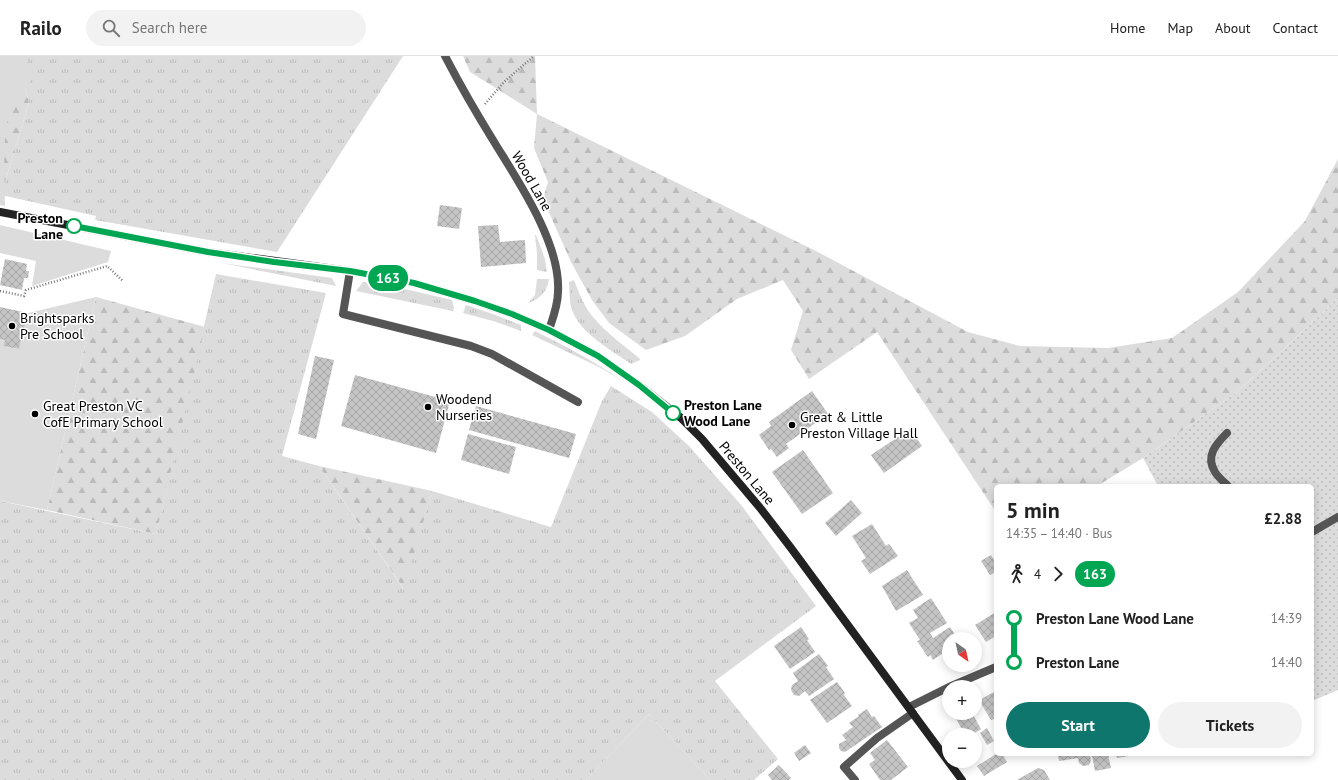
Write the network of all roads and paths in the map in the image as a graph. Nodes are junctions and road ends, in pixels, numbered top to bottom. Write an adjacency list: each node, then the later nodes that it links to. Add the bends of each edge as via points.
1 (445, 56): 3 (street, Wood Lane)
2 (534, 56): 3 (path, via 504,82)
3 (477, 114): 8 (street, Wood Lane, via 520,184 549,242 555,262 558,292)
4 (0, 212): 5 (street, Preston Lane, via 208,252)
5 (350, 271): 8 (street, Preston Lane, via 414,283 475,301); 9 (street, via 343,314 471,346 492,354)
6 (123, 281): 7 (path, via 107,266 26,290 24,296)
7 (0, 291)
8 (549, 330): 15 (street, Preston Lane, via 598,356 681,418 702,439 782,537)
9 (578, 402)
10 (1227, 433): 11 (street, via 1217,443 1211,458 1216,473)
11 (1226, 484)
12 (1338, 517): 13 (street)
13 (1314, 531)
14 (994, 668): 15 (street, via 949,687)
15 (911, 710): 16 (street, via 844,767); 17 (street, Preston Lane)
16 (855, 780)
17 (962, 780)

